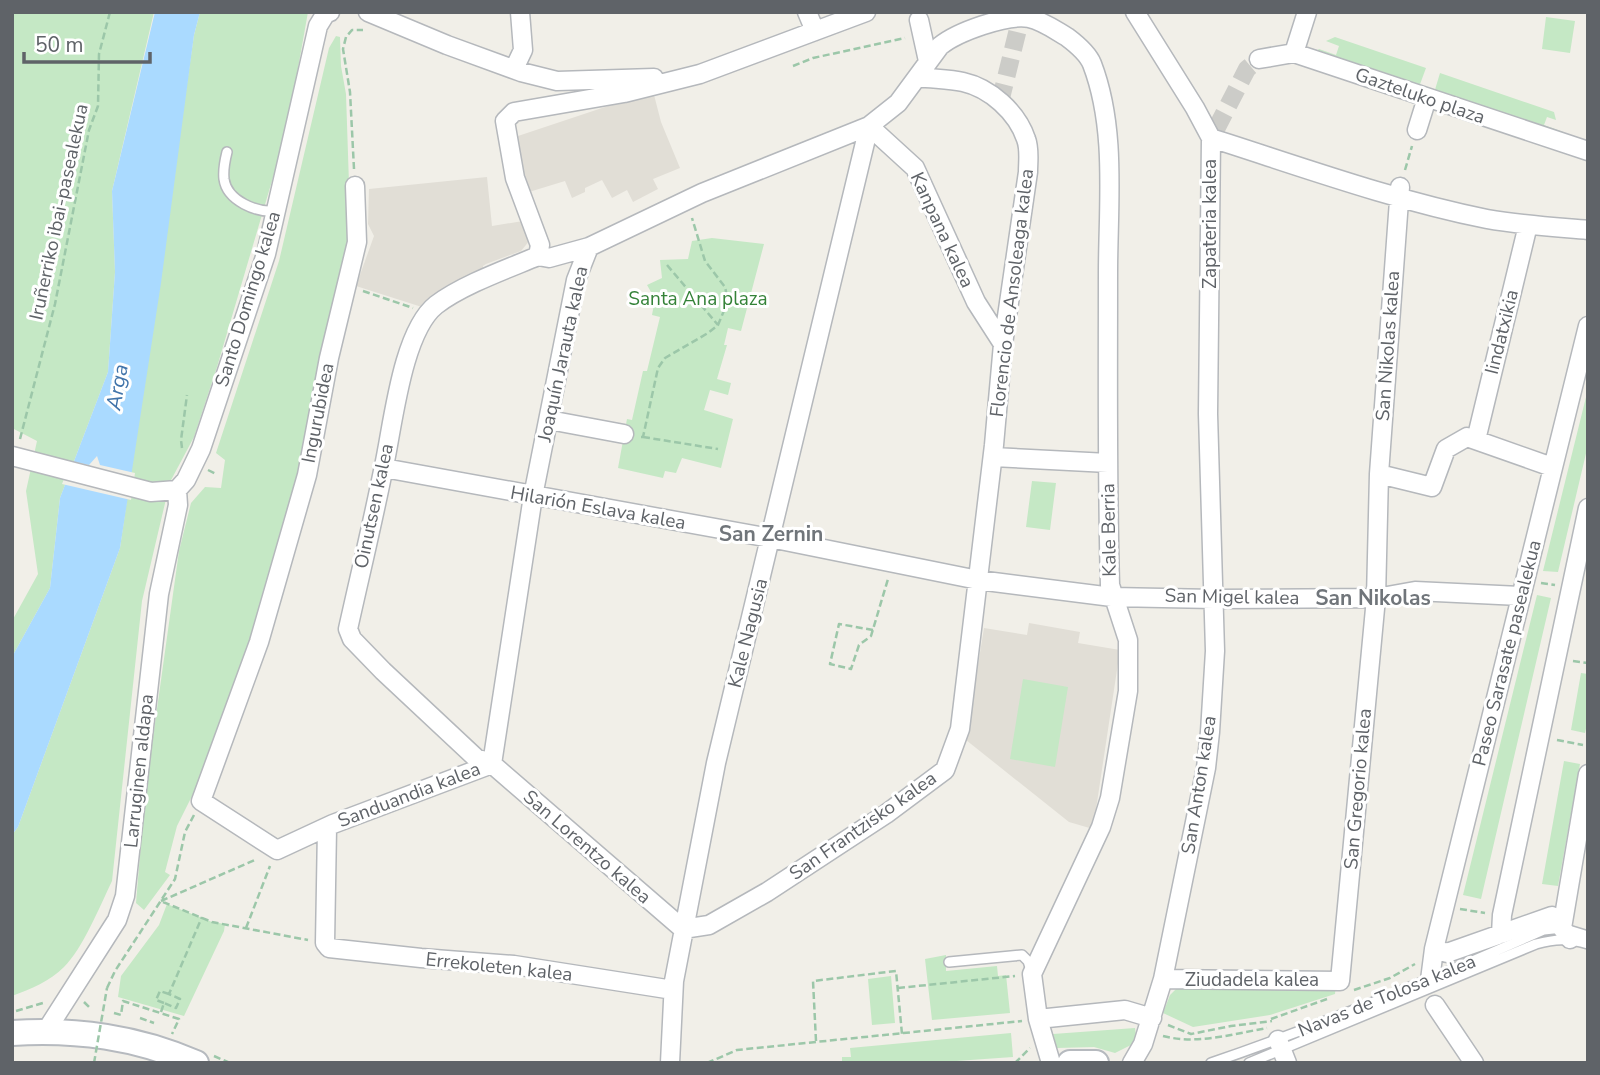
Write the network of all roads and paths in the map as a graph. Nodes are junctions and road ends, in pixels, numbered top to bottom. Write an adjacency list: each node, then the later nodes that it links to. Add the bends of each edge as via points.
1 (110, 12): 45 (path, Iruñerriko ibai-pasealekua, via 99,54 98,106)
2 (330, 12): 28 (street, Santo Domingo kalea, via 318,26)
3 (520, 12): 16 (street, via 523,50)
4 (866, 12): 11 (street)
5 (1135, 12): 22 (street, Zapateria kalea)
6 (1307, 12): 13 (street)
7 (809, 13): 11 (street)
8 (1021, 15): 17 (street, Joaquín Jarauta kalea, via 949,39); 49 (street, Kale Berria, via 1049,26 1091,60 1105,110)
9 (919, 20): 17 (street)
10 (367, 21): 16 (street); 25 (path, via 346,37 343,50)
11 (815, 31): 18 (street)
12 (899, 39): 15 (path)
13 (1294, 53): 14 (street); 19 (street, Gazteluko plaza)
14 (1259, 59)
15 (793, 66)
16 (514, 69): 18 (street, via 557,82)
17 (924, 69): 20 (street, Joaquín Jarauta kalea, via 898,103); 38 (street, Florencio de Ansoleaga kalea, via 987,92 1016,119 1026,138 1028,172)
18 (685, 77): 32 (street, via 514,113 505,121 515,178 540,245)
19 (1427, 98): 21 (street); 23 (street, Gazteluko plaza)
20 (869, 126): 27 (street, Joaquín Jarauta kalea); 38 (street, Kanpana kalea, via 915,168 976,302); 56 (street, Kale Nagusia)
21 (1417, 130): 26 (path)
22 (1213, 133): 26 (street); 48 (street, Zapateria kalea)
23 (1588, 150)
24 (227, 152): 28 (lane, via 224,181 230,192 249,207)
25 (355, 187): 34 (street, Ingurubidea, via 357,242)
26 (1400, 193): 29 (street, via 1488,219); 52 (street, San Nikolas kalea)
27 (687, 200): 31 (street, Joaquín Jarauta kalea); 36 (path, via 705,261 725,287 728,301)
28 (276, 211): 53 (street, Santo Domingo kalea, via 201,449 186,480)
29 (1528, 225): 30 (street); 43 (street, Iindatxikia)
30 (1588, 230)
31 (589, 247): 32 (street, Oinutsen kalea, via 549,258); 40 (street, Joaquín Jarauta kalea, via 576,280)
32 (538, 256): 35 (street, Oinutsen kalea, via 436,305)
33 (667, 265): 36 (path)
34 (347, 284): 35 (path); 69 (street, Ingurubidea, via 296,516 260,642)
35 (429, 314): 51 (street, Oinutsen kalea, via 415,335 401,379)
36 (718, 325): 42 (path, via 665,358 658,368)
37 (1588, 326): 50 (street, Paseo Sarasate pasealekua)
38 (1003, 344): 47 (street, Florencio de Ansoleaga kalea)
39 (187, 395): 46 (path, via 181,440)
40 (549, 420): 41 (street); 54 (street, Joaquín Jarauta kalea)
41 (624, 434): 42 (path)
42 (643, 437): 44 (path)
43 (1476, 439): 50 (street); 52 (street, via 1467,437 1446,449 1432,486)
44 (718, 449)
45 (15, 457): 53 (street)
46 (184, 457)
47 (993, 457): 49 (street); 58 (street, Florencio de Ansoleaga kalea)
48 (1209, 457): 63 (street, San Anton kalea)
49 (1108, 463): 61 (street, Kale Berria)
50 (1547, 465): 59 (street, Paseo Sarasate pasealekua)
51 (384, 468): 54 (street, Hilarión Eslava kalea); 67 (street, Oinutsen kalea, via 348,629 383,671 476,758)
52 (1379, 471): 62 (street, San Nikolas kalea)
53 (164, 492): 102 (street, Larruginen aldapa, via 178,505 159,594 125,896 117,920)
54 (533, 496): 56 (street, Hilarión Eslava kalea); 67 (street, Joaquín Jarauta kalea)
55 (1588, 508): 60 (street)
56 (771, 538): 57 (street, Hilarión Eslava kalea); 76 (street, Kale Nagusia, via 716,763)
57 (893, 563): 58 (street, Hilarión Eslava kalea); 64 (path)
58 (978, 580): 61 (street, San Migel kalea); 76 (street, San Frantzisko kalea, via 960,729 945,770 767,892 709,925)
59 (1522, 588): 60 (path); 62 (street, San Migel kalea, via 1415,591); 81 (street, Paseo Sarasate pasealekua)
60 (1571, 588): 65 (street)
61 (1112, 597): 63 (street, San Migel kalea); 84 (street, Kale Berria, via 1129,651 1128,691 1110,798 1101,827)
62 (1376, 597): 63 (street, San Migel kalea); 88 (street, San Gregorio kalea)
63 (1214, 599): 86 (street, San Anton kalea, via 1206,768)
64 (873, 630): 64 (path, via 859,645 850,669 830,664 839,624)
65 (1540, 736): 66 (path); 77 (street)
66 (1583, 745)
67 (492, 764): 70 (street, Sanduandia kalea); 76 (street, San Lorentzo kalea)
68 (1588, 774): 74 (street)
69 (201, 801): 71 (street); 72 (path, via 185,832 175,879)
70 (327, 828): 71 (street); 79 (street)
71 (276, 850): 72 (path); 75 (path)
72 (161, 901): 73 (path); 108 (path, bridge, via 107,988)
73 (202, 917): 75 (path); 91 (path)
74 (1561, 927): 77 (street, Navas de Tolosa kalea); 78 (lane); 80 (lane, Navas de Tolosa kalea); 87 (lane, Navas de Tolosa kalea, via 1544,930); 107 (lane, Navas de Tolosa kalea, via 1554,939)
75 (246, 928): 79 (path)
76 (683, 929): 90 (street, Kale Nagusia)
77 (1501, 934): 81 (street, Navas de Tolosa kalea, via 1447,953)
78 (1588, 936)
79 (326, 943): 90 (street, Errekoleten kalea, via 333,950 513,965)
80 (1588, 944)
81 (1434, 949): 87 (street, Paseo Sarasate pasealekua)
82 (949, 962): 84 (lane, via 1022,955)
83 (1418, 963): 85 (path)
84 (1032, 974): 89 (path); 100 (street)
85 (1390, 978)
86 (1163, 979): 88 (street, Ziudadela kalea); 99 (street, San Anton kalea)
87 (1430, 980): 107 (lane, Navas de Tolosa kalea)
88 (1340, 981)
89 (898, 988): 104 (path); 106 (path, via 896,971 813,981)
90 (673, 990): 110 (street, Kale Nagusia)
91 (169, 994): 93 (path, via 160,990 156,1000); 93 (path, via 180,999 176,1008)
92 (48, 999): 95 (path)
93 (164, 1003): 96 (path)
94 (1435, 1005): 118 (street)
95 (12, 1012)
96 (161, 1012): 97 (path, via 123,1001 121,1015); 105 (path, via 179,1019)
97 (114, 1013)
98 (141, 1018): 101 (path)
99 (1152, 1018): 100 (street, via 1125,1010); 107 (path, Ziudadela kalea, via 1191,1034 1271,1019); 115 (street, San Anton kalea)
100 (1031, 1020): 104 (path); 112 (street)
101 (155, 1023)
102 (46, 1031): 103 (street); 109 (street, via 110,1036)
103 (12, 1033)
104 (902, 1034): 106 (path)
105 (171, 1036)
106 (816, 1042): 111 (path, via 737,1050)
107 (1282, 1051): 116 (lane, Navas de Tolosa kalea); 117 (lane, Navas de Tolosa kalea)
108 (94, 1063)
109 (196, 1063)
110 (670, 1063)
111 (707, 1063)
112 (1051, 1063)
113 (1070, 1063): 114 (street)
114 (1096, 1063)
115 (1132, 1063)
116 (1211, 1063)
117 (1249, 1063)
118 (1474, 1063)

